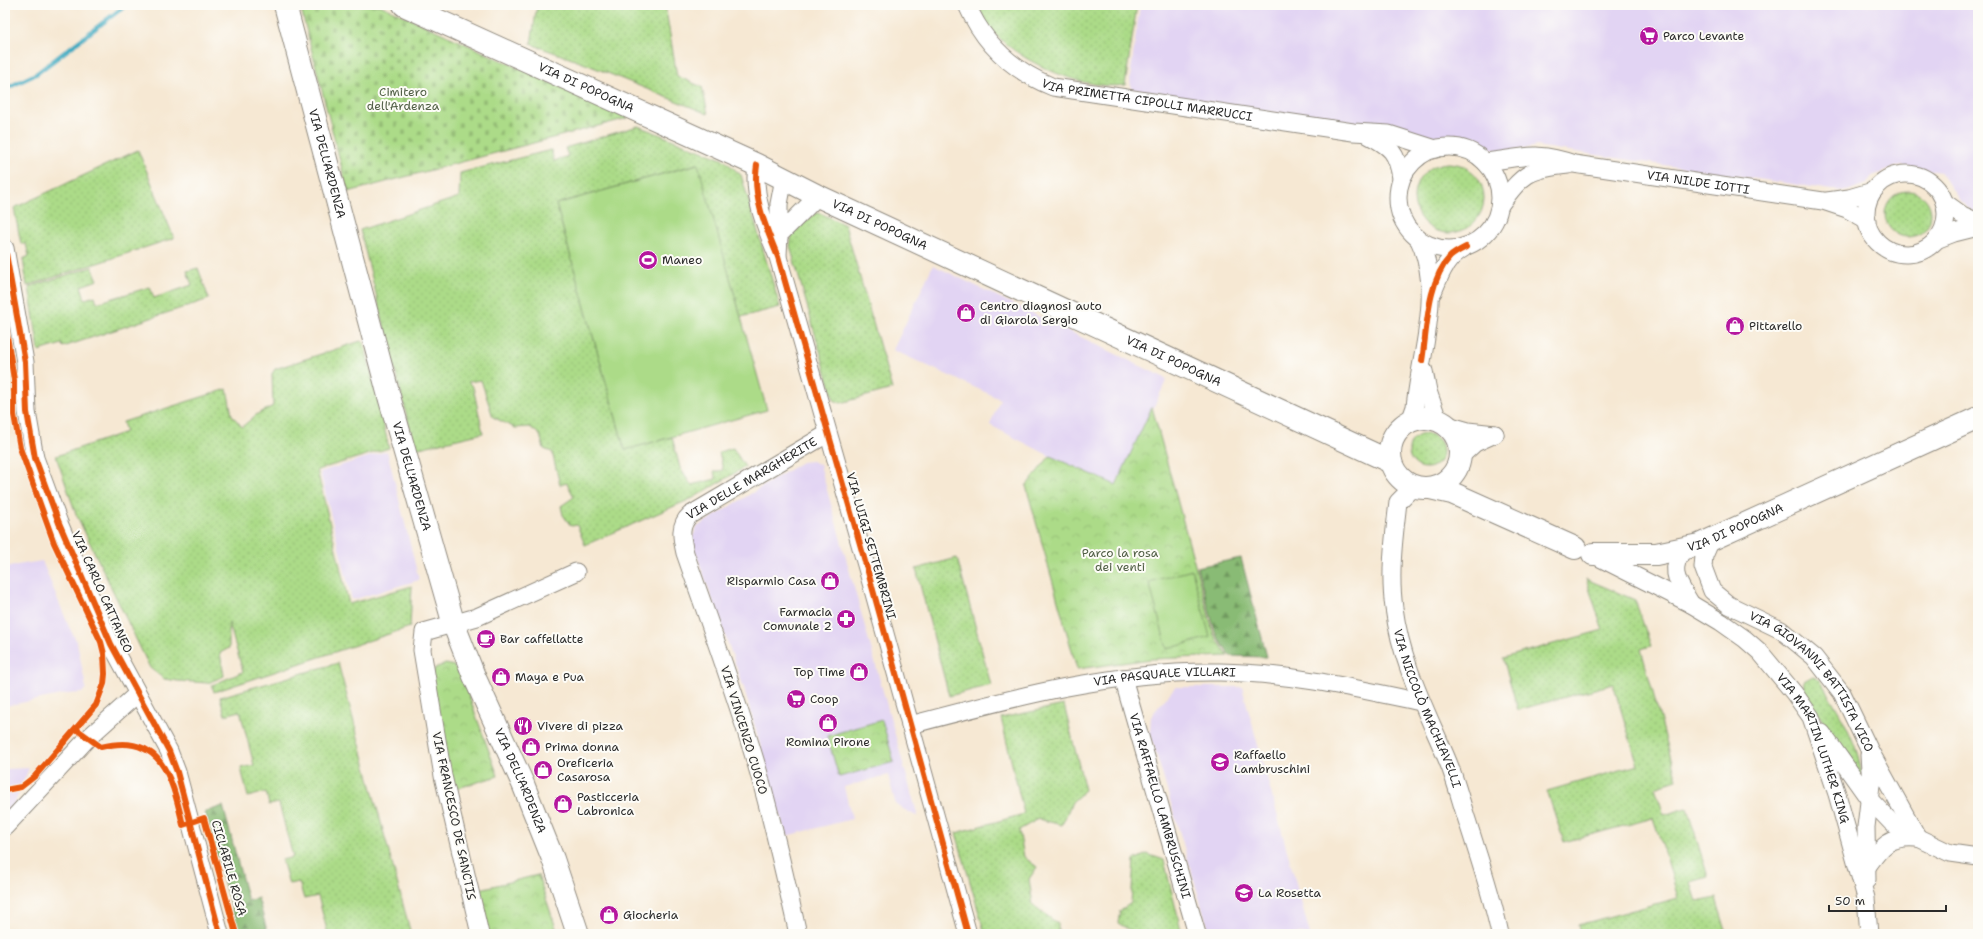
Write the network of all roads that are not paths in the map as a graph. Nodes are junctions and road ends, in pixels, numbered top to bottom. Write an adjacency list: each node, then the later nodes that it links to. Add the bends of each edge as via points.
1 (285, 5): 42 (main road, VIA DELL'ARDENZA, via 390,400)
2 (404, 5): 7 (main road, VIA DI POPOGNA)
3 (967, 5): 4 (street, VIA PRIMETTA CIPOLLI MARRUCCI, via 976,24 997,51 1016,67 1053,87)
4 (1362, 132): 5 (street, VIA PRIMETTA CIPOLLI MARRUCCI, via 1389,134); 10 (street, VIA PRIMETTA CIPOLLI MARRUCCI, via 1383,142 1394,152)
5 (1436, 149): 6 (street, via 1463,149); 10 (street, via 1412,162)
6 (1485, 162): 8 (street, VIA NILDE IOTTI, via 1538,155); 15 (street, via 1497,181)
7 (757, 164): 9 (main road, VIA DI POPOGNA); 24 (street, VIA LUIGI SETTEMBRINI, via 754,182 766,229)
8 (1574, 164): 13 (street, VIA NILDE IOTTI); 15 (street, VIA NILDE IOTTI, via 1533,171 1520,180)
9 (784, 178): 12 (main road, VIA DI POPOGNA); 19 (street, VIA LUIGI SETTEMBRINI, via 779,204)
10 (1401, 178): 20 (street, via 1397,199 1399,213 1409,231)
11 (1873, 192): 13 (street, VIA NILDE IOTTI); 14 (street, via 1889,178 1905,174 1914,175 1932,184); 16 (street, via 1867,205)
12 (818, 196): 19 (street); 31 (main road, VIA DI POPOGNA)
13 (1823, 201): 16 (street, VIA NILDE IOTTI, via 1847,209)
14 (1944, 202): 17 (street, via 1962,215); 21 (street, via 1945,222)
15 (1500, 205): 22 (street, via 1496,219 1488,231)
16 (1867, 220): 21 (street, via 1874,238 1895,252 1914,252 1926,248)
17 (1978, 222)
18 (1978, 227): 21 (street)
19 (779, 235): 24 (street, VIA LUIGI SETTEMBRINI)
20 (1419, 240): 22 (street, via 1442,250); 25 (street, via 1428,262)
21 (1936, 240)
22 (1466, 247): 25 (street, via 1455,253 1445,264)
23 (5, 248): 44 (street, VIA CARLO CATTANEO, via 25,362 27,412 35,458 111,644)
24 (778, 257): 30 (street, VIA LUIGI SETTEMBRINI)
25 (1431, 295): 26 (street)
26 (1422, 361): 28 (street, via 1428,391); 29 (street, via 1415,407)
27 (1978, 418): 37 (main road, VIA DI POPOGNA)
28 (1442, 422): 29 (main road, via 1428,418); 33 (main road, via 1458,439); 33 (street, via 1468,431 1495,434 1475,443)
29 (1405, 425): 31 (main road, via 1378,441); 32 (main road, via 1391,445)
30 (828, 434): 36 (street, VIA DELLE MARGHERITE, via 690,515); 47 (street, VIA LUIGI SETTEMBRINI)
31 (1356, 445): 32 (main road, VIA DI POPOGNA)
32 (1391, 462): 34 (main road, via 1401,478)
33 (1459, 462): 34 (main road, via 1451,477 1441,484); 35 (main road, VIA DI POPOGNA, via 1468,488)
34 (1423, 487): 35 (main road, VIA DI POPOGNA, via 1452,493); 45 (street, VIA NICCOLÒ MACHIAVELLI, via 1410,490 1398,502 1393,565 1397,623 1407,666)
35 (1484, 506): 39 (main road, VIA DI POPOGNA)
36 (682, 529): 58 (street, VIA VINCENZO CUOCO, via 685,553 755,761 776,836)
37 (1711, 540): 38 (main road, VIA DI POPOGNA); 48 (street, VIA GIOVANNI BATTISTA VICO, via 1704,556 1703,567 1712,591 1729,605 1781,630 1814,657 1842,693)
38 (1684, 549): 39 (main road, VIA DI POPOGNA, via 1656,554); 41 (street, via 1676,560 1675,572)
39 (1584, 551): 41 (street, VIA MARTIN LUTHER KING)
40 (576, 572): 42 (street, via 477,617)
41 (1691, 604): 46 (street, VIA MARTIN LUTHER KING, via 1745,638 1760,652)
42 (454, 624): 56 (street, VIA FRANCESCO DE SANCTIS, via 424,632 422,650 443,776); 57 (main road, VIA DELL'ARDENZA, via 474,676 523,784 553,859)
43 (1123, 678): 45 (street, VIA PASQUALE VILLARI, via 1170,673 1252,674 1310,680); 47 (street, VIA PASQUALE VILLARI, via 1042,692); 60 (street, VIA RAFFAELLO LAMBRUSCHINI)
44 (137, 694): 50 (street, via 88,738); 55 (street, VIA CARLO CATTANEO, via 178,772)
45 (1421, 702): 61 (street, VIA NICCOLÒ MACHIAVELLI, via 1446,758 1461,801 1493,900)
46 (1811, 717): 49 (street, VIA GIOVANNI BATTISTA VICO); 54 (street, VIA MARTIN LUTHER KING, via 1837,794)
47 (910, 725): 59 (street, VIA LUIGI SETTEMBRINI)
48 (1869, 749): 49 (street); 51 (street, VIA GIOVANNI BATTISTA VICO)
49 (1869, 799): 51 (street, VIA GIOVANNI BATTISTA VICO, via 1892,823); 53 (street, via 1866,828)
50 (7, 822)
51 (1918, 838): 52 (street, VIA GIOVANNI BATTISTA VICO, via 1950,853); 53 (street, VIA GIOVANNI BATTISTA VICO, via 1900,837 1890,841 1880,849)
52 (1978, 857)
53 (1867, 867): 54 (street)
54 (1866, 898): 62 (street, VIA MARTIN LUTHER KING)
55 (220, 934)
56 (480, 934)
57 (578, 934)
58 (798, 934)
59 (968, 934)
60 (1197, 934)
61 (1500, 934)
62 (1869, 934)

